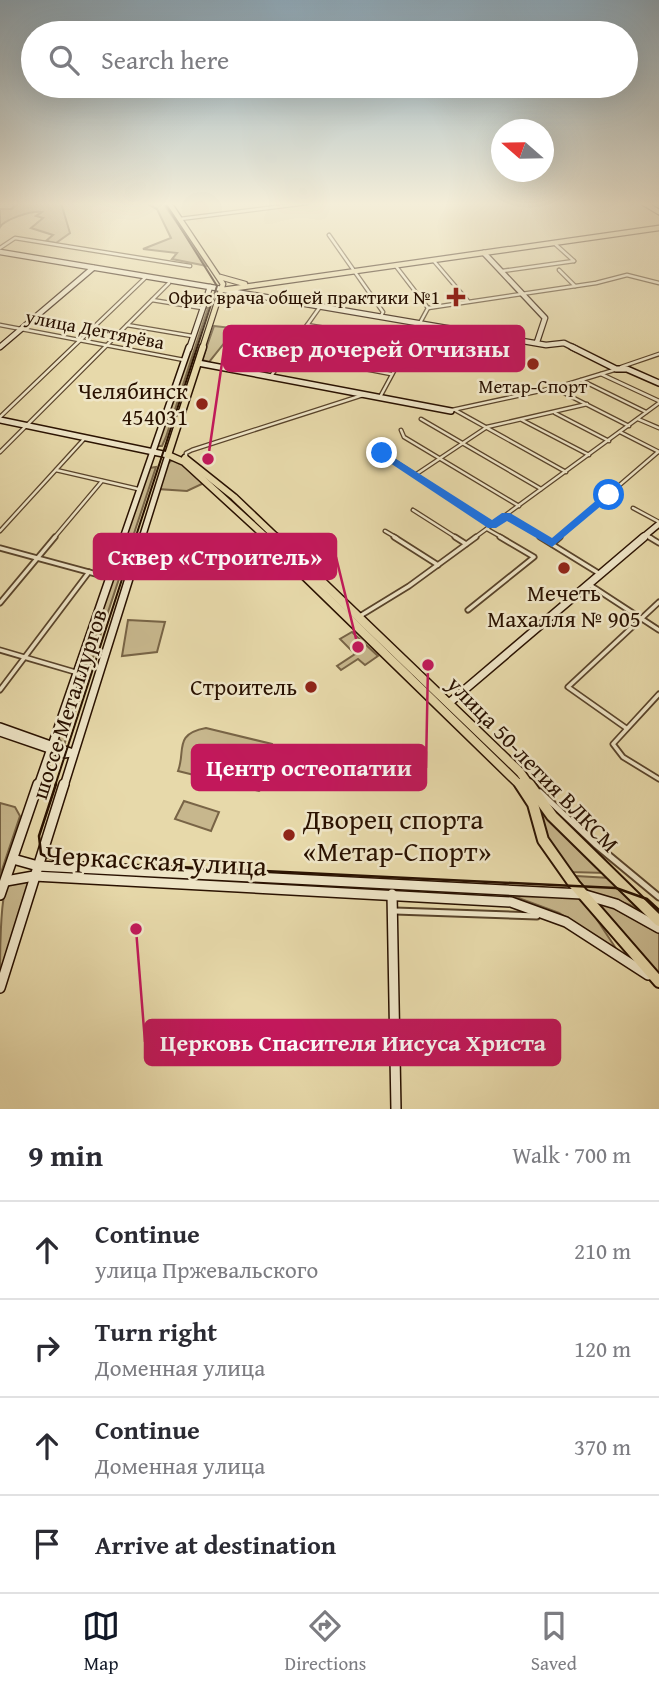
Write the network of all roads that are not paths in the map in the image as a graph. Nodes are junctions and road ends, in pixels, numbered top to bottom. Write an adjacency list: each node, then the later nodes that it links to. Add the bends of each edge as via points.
1 (16, 255): 11 (main road)
2 (120, 255): 10 (street)
3 (205, 255): 15 (main road, шоссе Металлургов)
4 (342, 255): 12 (street)
5 (471, 255): 8 (main road)
6 (486, 255): 14 (main road)
7 (566, 255): 14 (street, via 573,261)
8 (433, 260): 9 (main road); 26 (street)
9 (395, 265): 12 (main road); 29 (street)
10 (190, 266)
11 (92, 268): 16 (main road); 17 (main road); 35 (main road)
12 (353, 270): 18 (main road); 30 (street)
13 (559, 270): 20 (street)
14 (502, 271): 23 (main road)
15 (220, 277): 18 (main road); 22 (main road, шоссе Металлургов)
16 (145, 278): 17 (main road); 37 (street)
17 (170, 282): 21 (main road); 25 (street)
18 (261, 283): 22 (main road); 24 (main road)
19 (659, 283): 20 (street, via 629,274)
20 (575, 286): 23 (street)
21 (209, 288): 22 (main road); 28 (main road, шоссе Металлургов)
22 (223, 290): 24 (main road); 45 (main road, шоссе Металлургов)
23 (524, 293): 26 (street); 38 (main road, via 545,318)
24 (263, 296): 27 (main road)
25 (152, 300): 28 (street); 33 (street)
26 (469, 302): 29 (street)
27 (321, 305): 30 (main road); 34 (street)
28 (202, 308): 36 (main road, шоссе Металлургов)
29 (428, 308): 31 (street)
30 (382, 315): 31 (main road)
31 (421, 322): 38 (main road); 39 (street)
32 (0, 324): 35 (street, улица Дегтярёва)
33 (127, 325): 36 (street); 40 (street)
34 (307, 325): 39 (street); 42 (street)
35 (22, 329): 37 (street, улица Дегтярёва); 41 (main road)
36 (192, 336): 44 (main road, шоссе Металлургов)
37 (80, 340): 40 (street, улица Дегтярёва); 62 (street)
38 (538, 341): 46 (main road, via 564,343)
39 (410, 342): 47 (street)
40 (107, 345): 44 (street, улица Дегтярёва); 66 (street)
41 (0, 347)
42 (287, 354): 47 (street); 49 (street)
43 (659, 354): 46 (street)
44 (184, 360): 77 (main road, шоссе Металлургов)
45 (198, 363): 49 (main road); 79 (main road, шоссе Металлургов)
46 (618, 368): 48 (street); 51 (main road)
47 (392, 374): 56 (street)
48 (601, 374): 50 (street); 57 (street)
49 (271, 376): 55 (main road)
50 (581, 380): 52 (street); 61 (street)
51 (659, 383)
52 (558, 387): 53 (street); 54 (street)
53 (550, 389): 54 (street); 59 (street)
54 (564, 393): 58 (street)
55 (365, 394): 56 (main road); 82 (street, via 188,451)
56 (380, 397): 59 (main road)
57 (659, 403): 61 (street)
58 (586, 404): 60 (street); 67 (street)
59 (452, 410): 68 (street)
60 (554, 412): 64 (street); 73 (street)
61 (646, 412): 65 (street)
62 (0, 418): 66 (main road)
63 (421, 419): 74 (street)
64 (520, 419): 68 (street); 80 (street)
65 (638, 419): 67 (street); 69 (street)
66 (26, 425): 72 (main road); 75 (street)
67 (629, 426): 71 (street)
68 (487, 427): 74 (street); 84 (street)
69 (659, 428)
70 (401, 430): 81 (street, via 404,437)
71 (620, 432): 73 (street); 76 (street)
72 (85, 438): 77 (main road); 83 (street)
73 (609, 441): 80 (street)
74 (462, 442): 81 (street); 88 (street)
75 (0, 452)
76 (658, 452): 101 (street)
77 (152, 453): 79 (main road); 87 (main road, шоссе Металлургов)
78 (382, 453): 85 (street)
79 (168, 455): 82 (main road, улица 50-летия ВЛКСМ); 112 (main road, улица 50-летия ВЛКСМ, via 208,482); 125 (main road, шоссе Металлургов)
80 (589, 455): 84 (street)
81 (440, 458): 85 (street); 89 (street)
82 (188, 459): 112 (main road, улица 50-летия ВЛКСМ, via 234,497)
83 (55, 470): 86 (street); 96 (street)
84 (566, 472): 88 (street)
85 (415, 475): 94 (street)
86 (102, 481): 87 (street); 103 (street)
87 (138, 489): 107 (main road, шоссе Металлургов)
88 (541, 489): 89 (street)
89 (519, 506): 92 (street)
90 (633, 508): 93 (street)
91 (413, 510): 100 (street)
92 (506, 516): 94 (street); 101 (street)
93 (659, 523): 98 (main road)
94 (492, 525): 95 (street)
95 (487, 529): 100 (street); 111 (street, via 534,557)
96 (0, 531)
97 (385, 531): 104 (street)
98 (646, 536): 99 (street); 106 (main road)
99 (659, 543)
100 (466, 544): 104 (street)
101 (552, 544): 106 (street)
102 (0, 548): 103 (street)
103 (38, 558): 105 (street); 110 (street)
104 (438, 565): 112 (street)
105 (89, 572): 107 (street); 116 (street)
106 (600, 574): 108 (main road)
107 (107, 577): 117 (main road, шоссе Металлургов)
108 (589, 583): 113 (street); 120 (main road)
109 (659, 602): 113 (street)
110 (0, 603)
111 (468, 610)
112 (355, 618): 120 (main road, улица 50-летия ВЛКСМ)
113 (641, 618): 114 (street); 122 (street, via 568,687)
114 (659, 629)
115 (0, 650): 116 (street)
116 (25, 657): 117 (street); 118 (street)
117 (75, 672): 124 (main road, шоссе Металлургов)
118 (0, 690)
119 (658, 697): 122 (street)
120 (445, 706): 127 (main road, улица 50-летия ВЛКСМ); 133 (main road, улица 50-летия ВЛКСМ, via 528,796 543,840)
121 (0, 727): 124 (main road)
122 (626, 728): 126 (street, via 615,739 614,748)
123 (0, 732): 124 (main road)
124 (51, 747): 125 (main road); 128 (main road, шоссе Металлургов)
125 (74, 753): 129 (main road, шоссе Металлургов)
126 (659, 779)
127 (527, 780): 135 (street); 138 (main road, улица 50-летия ВЛКСМ, via 552,816)
128 (13, 859): 129 (main road, Черкасская улица); 131 (main road, шоссе Металлургов)
129 (38, 866): 130 (main road, шоссе Металлургов); 132 (main road, Черкасская улица)
130 (34, 876): 131 (main road, Черкасская улица); 132 (main road, Черкасская улица); 141 (main road, шоссе Металлургов)
131 (6, 881): 134 (main road, шоссе Металлургов)
132 (392, 890): 133 (main road, Черкасская улица); 136 (main road); 137 (main road, Черкасская улица, via 511,902)
133 (582, 894): 139 (main road, Черкасская улица, via 617,904); 140 (main road, улица 50-летия ВЛКСМ)
134 (0, 895)
135 (659, 897)
136 (393, 911): 137 (street); 142 (main road)
137 (557, 916): 140 (main road, Черкасская улица)
138 (659, 921)
139 (659, 928)
140 (659, 982)
141 (0, 988)
142 (396, 1109)

